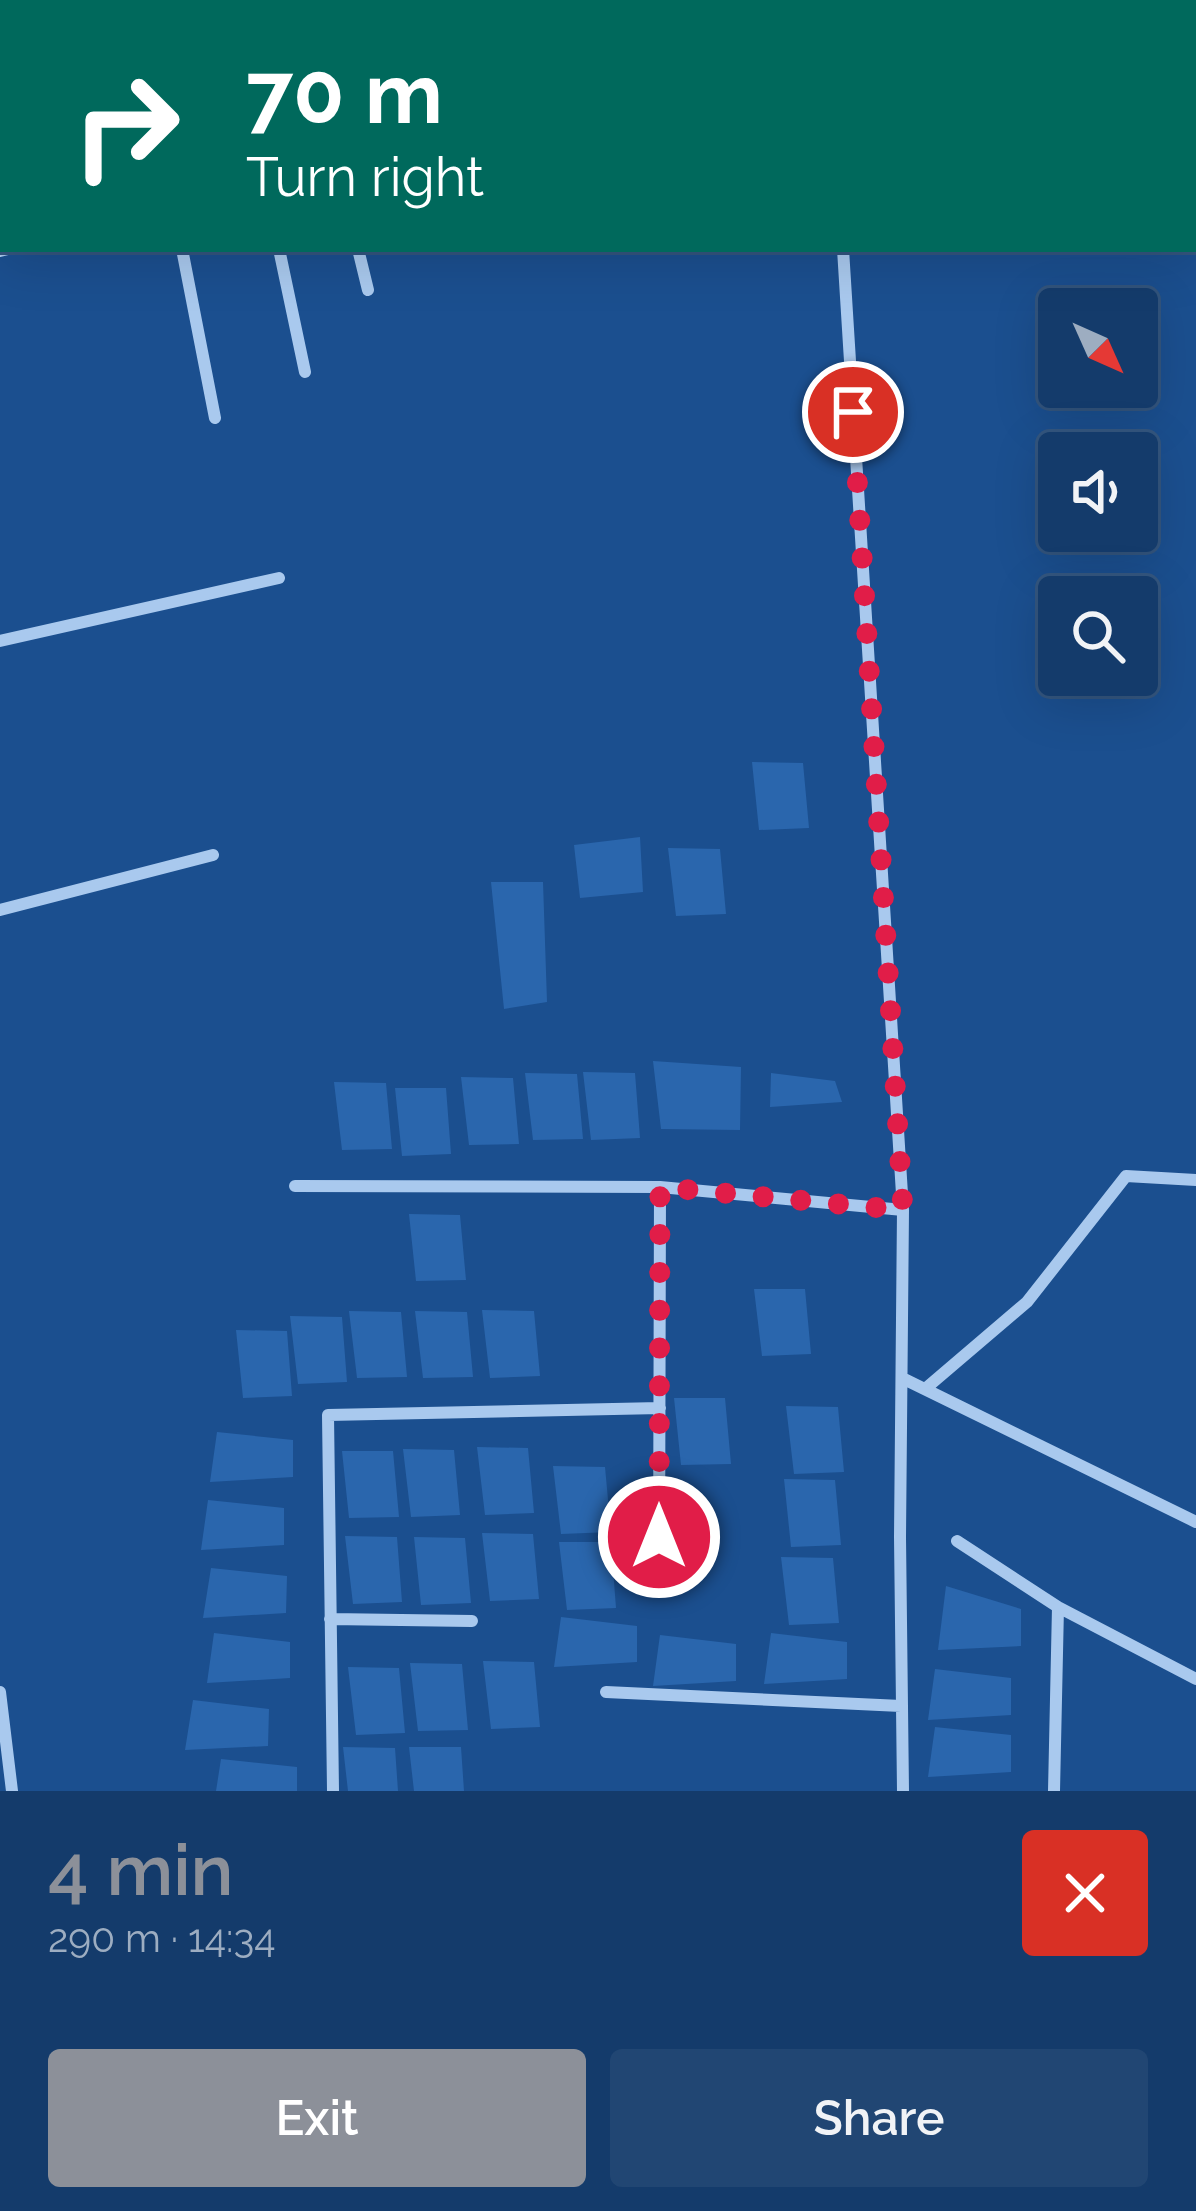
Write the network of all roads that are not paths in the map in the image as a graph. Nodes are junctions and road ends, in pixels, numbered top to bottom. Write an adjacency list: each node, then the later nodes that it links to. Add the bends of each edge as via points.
1 (183, 252): 7 (street)
2 (280, 252): 6 (street)
3 (359, 252): 5 (street)
4 (843, 252): 15 (street)
5 (368, 290)
6 (305, 372)
7 (214, 418)
8 (280, 578): 9 (street)
9 (0, 640)
10 (213, 855): 11 (street)
11 (0, 910)
12 (1196, 1180): 17 (street, via 1126,1176 1027,1302)
13 (295, 1186): 14 (street)
14 (660, 1187): 15 (street); 18 (street)
15 (903, 1210): 16 (street)
16 (902, 1378): 17 (street); 28 (street)
17 (925, 1389): 19 (street)
18 (660, 1408): 21 (street); 23 (street, via 328,1414)
19 (1196, 1522)
20 (956, 1541): 22 (street)
21 (659, 1580)
22 (1058, 1607): 25 (street); 32 (street)
23 (330, 1618): 24 (street); 30 (street)
24 (472, 1621)
25 (1196, 1679)
26 (0, 1692): 29 (street)
27 (606, 1692): 28 (street)
28 (901, 1706): 31 (street)
29 (12, 1791)
30 (333, 1791)
31 (903, 1791)
32 (1054, 1791)

